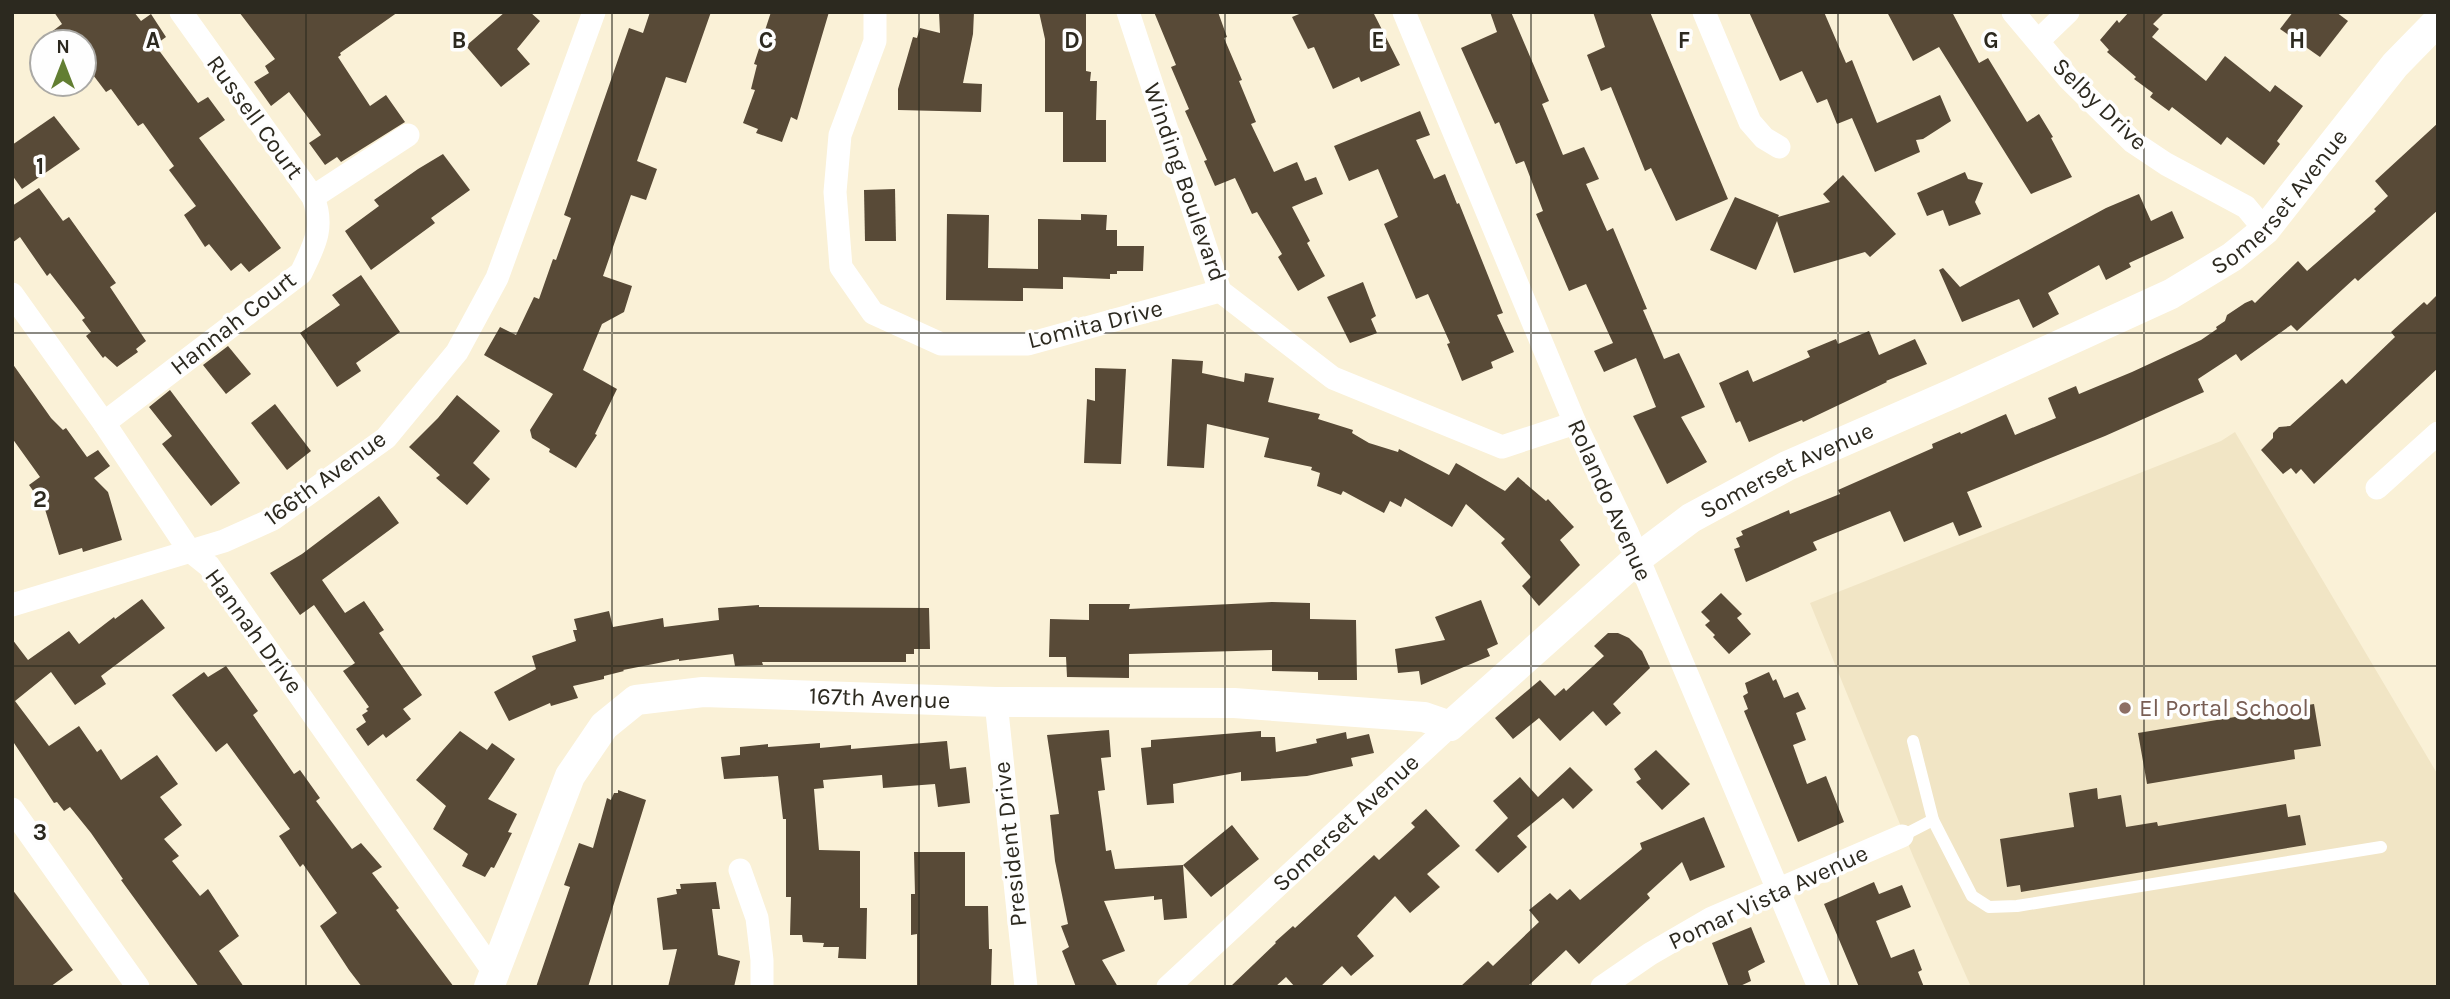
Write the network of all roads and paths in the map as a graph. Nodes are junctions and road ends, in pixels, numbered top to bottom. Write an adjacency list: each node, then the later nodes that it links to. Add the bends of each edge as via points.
1 (594, 12): 21 (street, 166th Avenue, via 497,278 457,352 386,438 273,519 224,541)
2 (875, 12): 15 (street, Lomita Drive, via 875,41 840,135 835,192 841,267 873,313 941,344 1028,344)
3 (1128, 12): 15 (street, Winding Boulevard)
4 (1404, 12): 17 (street, Rolando Avenue)
5 (1704, 12): 12 (street, via 1750,122)
6 (2013, 12): 10 (street, Selby Drive)
7 (2068, 12): 10 (street)
8 (192, 16): 13 (street, Russell Court)
9 (2438, 21): 14 (street, Somerset Avenue, via 2395,65)
10 (2038, 41): 14 (street, Selby Drive, via 2133,142 2246,207)
11 (408, 135): 13 (street, Russell Court)
12 (1779, 147)
13 (313, 197): 18 (street, Hannah Court, via 319,213 316,241 301,273)
14 (2265, 230): 22 (street, Somerset Avenue, via 2232,257 2171,293 1787,466 1692,518)
15 (1220, 291): 17 (street, Winding Boulevard, via 1333,378 1502,447)
16 (12, 294): 18 (street, Hannah Drive)
17 (1575, 423): 22 (street, Rolando Avenue)
18 (104, 424): 21 (street, Hannah Drive)
19 (2438, 433): 20 (street)
20 (2377, 488)
21 (189, 550): 23 (street, 166th Avenue); 33 (street, Hannah Drive, via 209,566)
22 (1637, 558): 25 (street, Somerset Avenue); 32 (street, Rolando Avenue)
23 (12, 606)
24 (996, 702): 25 (street, 167th Avenue, via 1234,703 1424,717); 33 (street, 167th Avenue, via 703,692 636,700 604,726 570,776); 36 (street, President Drive)
25 (1450, 726): 37 (street, Somerset Avenue)
26 (1913, 741): 28 (lane)
27 (12, 810): 34 (street)
28 (1933, 820): 29 (lane); 30 (lane, via 1972,897 1989,907)
29 (1902, 836): 32 (street, Pomar Vista Avenue)
30 (2381, 847)
31 (740, 870): 35 (street, via 757,918)
32 (1778, 890): 38 (street, Pomar Vista Avenue, via 1688,931); 39 (street, Rolando Avenue)
33 (491, 979)
34 (138, 987)
35 (762, 987)
36 (1026, 987)
37 (1168, 987)
38 (1602, 987)
39 (1819, 987)

